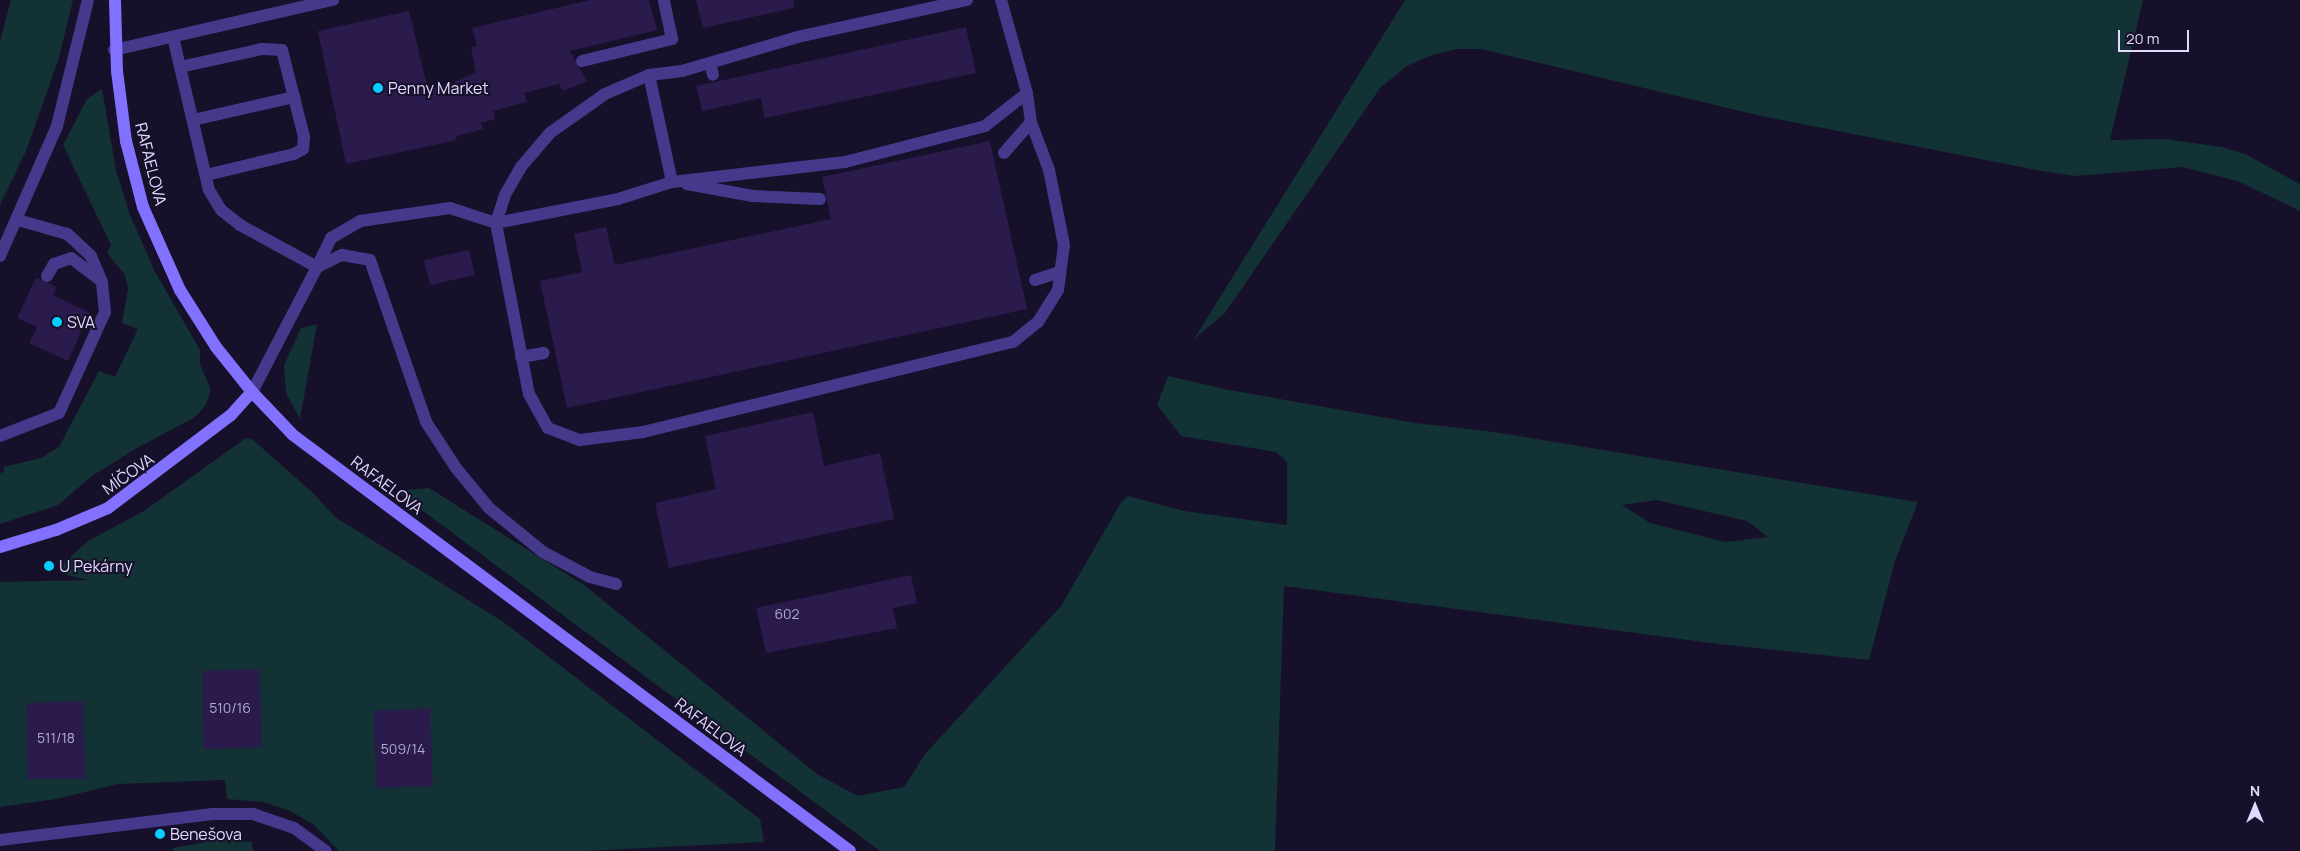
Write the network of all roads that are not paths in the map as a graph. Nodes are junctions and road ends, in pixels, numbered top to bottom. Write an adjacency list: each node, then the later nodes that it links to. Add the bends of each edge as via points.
1 (88, 0): 22 (street, via 57,126)
2 (115, 0): 8 (main road, RAFAELOVA)
3 (332, 0): 7 (street)
4 (664, 0): 9 (street, via 672,40)
5 (967, 0): 10 (street, via 816,32)
6 (1001, 0): 14 (street)
7 (173, 37): 8 (street); 11 (street)
8 (114, 50): 32 (main road, RAFAELOVA, via 126,141 143,207 180,290 216,346)
9 (582, 62)
10 (710, 63): 12 (street); 13 (street)
11 (180, 67): 15 (street, via 275,47 282,50); 16 (street)
12 (648, 75): 20 (street); 23 (street, via 606,94 550,133 521,167 505,195)
13 (713, 75)
14 (1027, 93): 17 (street); 20 (street, via 985,126 845,162)
15 (294, 96): 16 (street); 19 (street, via 304,138 303,148 294,154)
16 (193, 120): 19 (street)
17 (1032, 122): 18 (street); 26 (street, via 1049,170 1064,245)
18 (1004, 153)
19 (206, 175): 25 (street, via 209,190 221,210 240,225)
20 (672, 182): 21 (street, via 753,196); 23 (street, via 618,199)
21 (820, 199)
22 (18, 220): 24 (street); 29 (street, via 67,234 91,256)
23 (496, 223): 25 (street, via 450,208 360,220 331,238); 31 (street)
24 (0, 256)
25 (317, 267): 32 (street); 35 (street, via 342,255 370,260 426,422 456,468 489,508 543,552 590,577)
26 (1059, 272): 28 (street); 31 (street, via 1058,290 1038,322 1013,342 643,432 580,440 548,428 529,394)
27 (47, 276): 29 (street, via 54,264 71,258)
28 (1035, 280)
29 (102, 282): 33 (street, via 105,312 59,413)
30 (544, 353): 31 (street)
31 (521, 357)
32 (252, 392): 34 (main road, MÍČOVA, via 231,416 108,508 56,530); 38 (main road, RAFAELOVA, via 293,435)
33 (0, 436)
34 (0, 547)
35 (616, 584)
36 (0, 840): 37 (street, via 212,814 253,814 294,828)
37 (326, 851)
38 (850, 851)

